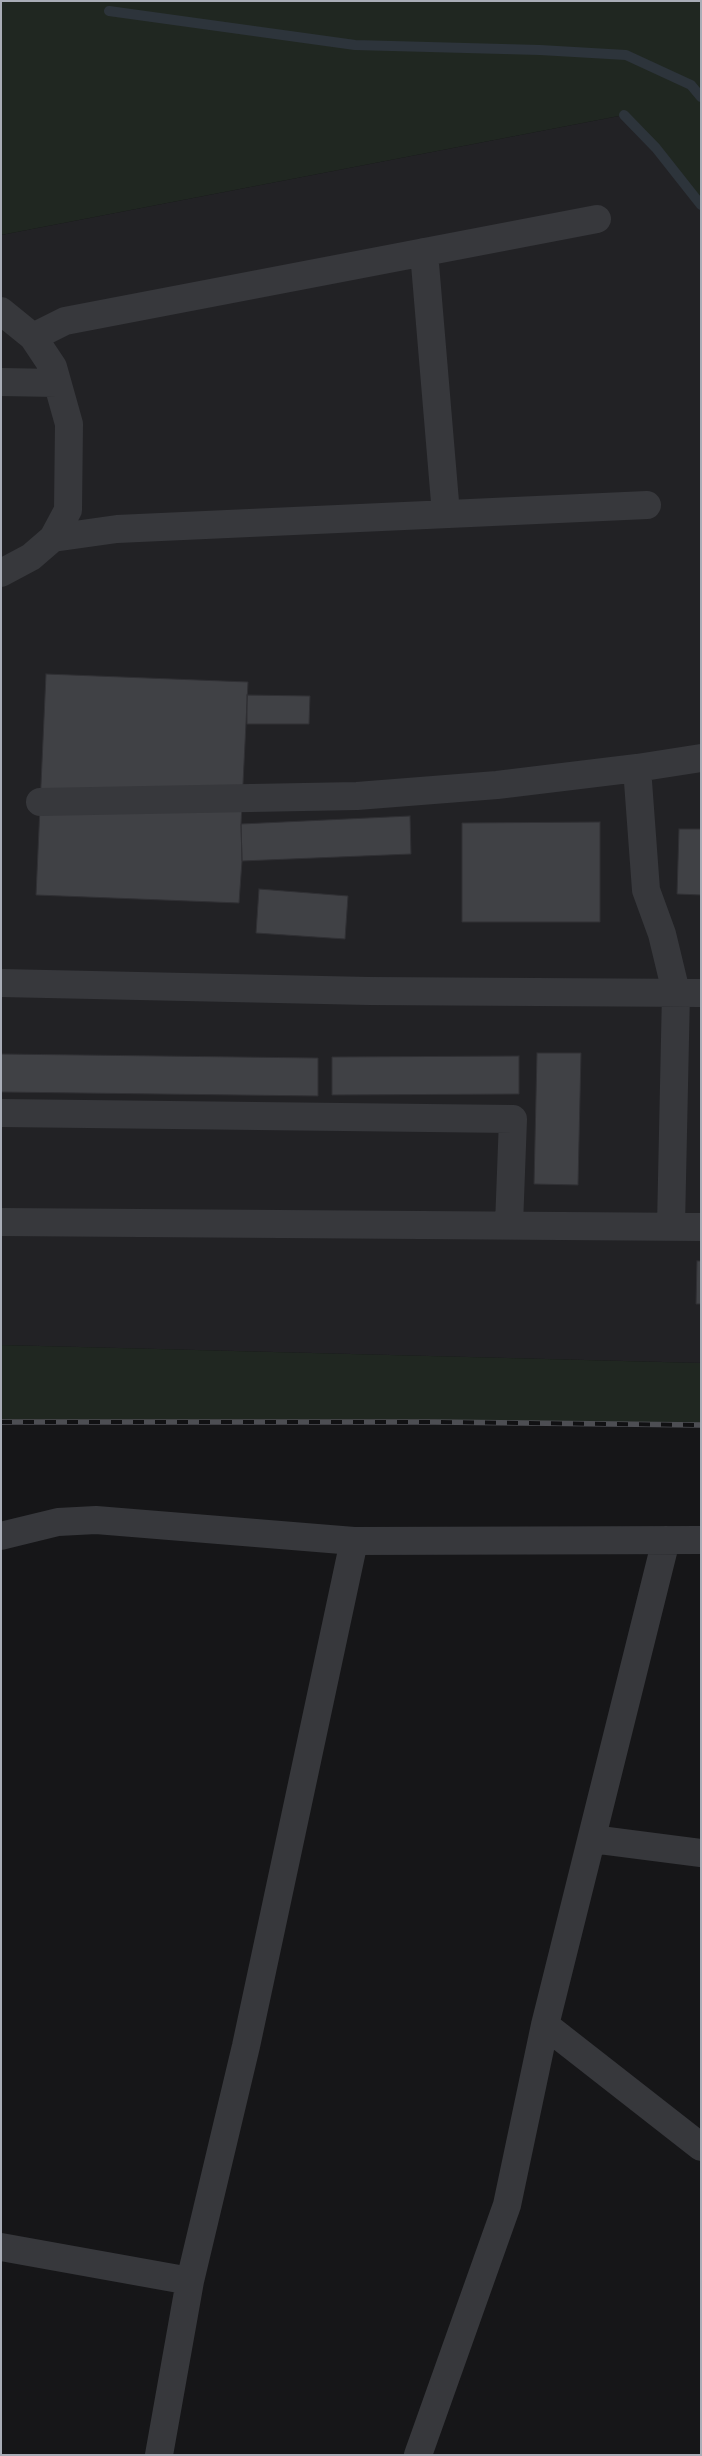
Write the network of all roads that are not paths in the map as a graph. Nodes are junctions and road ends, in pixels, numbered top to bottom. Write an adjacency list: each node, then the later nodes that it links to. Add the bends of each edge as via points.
1 (597, 219): 2 (street)
2 (424, 252): 4 (street, via 65,321); 8 (street)
3 (1, 310): 4 (street)
4 (33, 336): 6 (street, via 53,367)
5 (1, 382): 6 (street)
6 (57, 383): 9 (street, via 69,424 68,510)
7 (647, 505): 8 (street)
8 (446, 514): 9 (street, via 117,529)
9 (53, 538): 10 (street, via 31,557)
10 (1, 573)
11 (701, 758): 12 (street)
12 (637, 768): 13 (street, via 497,785 358,796); 15 (street, via 646,890)
13 (40, 802)
14 (1, 982): 15 (street, via 369,991)
15 (689, 992): 19 (street)
16 (1, 1113): 18 (street, via 513,1119)
17 (1, 1222): 18 (street)
18 (509, 1225): 19 (street)
19 (671, 1226): 20 (street)
20 (701, 1226)
21 (1, 1536): 24 (street, via 58,1522 96,1520)
22 (666, 1540): 23 (street); 24 (street); 25 (street)
23 (701, 1540)
24 (354, 1541): 30 (street, via 246,2046)
25 (592, 1839): 26 (street); 27 (street)
26 (701, 1854)
27 (546, 2025): 28 (street); 32 (street, via 507,2205)
28 (701, 2148)
29 (1, 2247): 30 (street)
30 (190, 2281): 31 (street)
31 (159, 2455)
32 (418, 2455)

